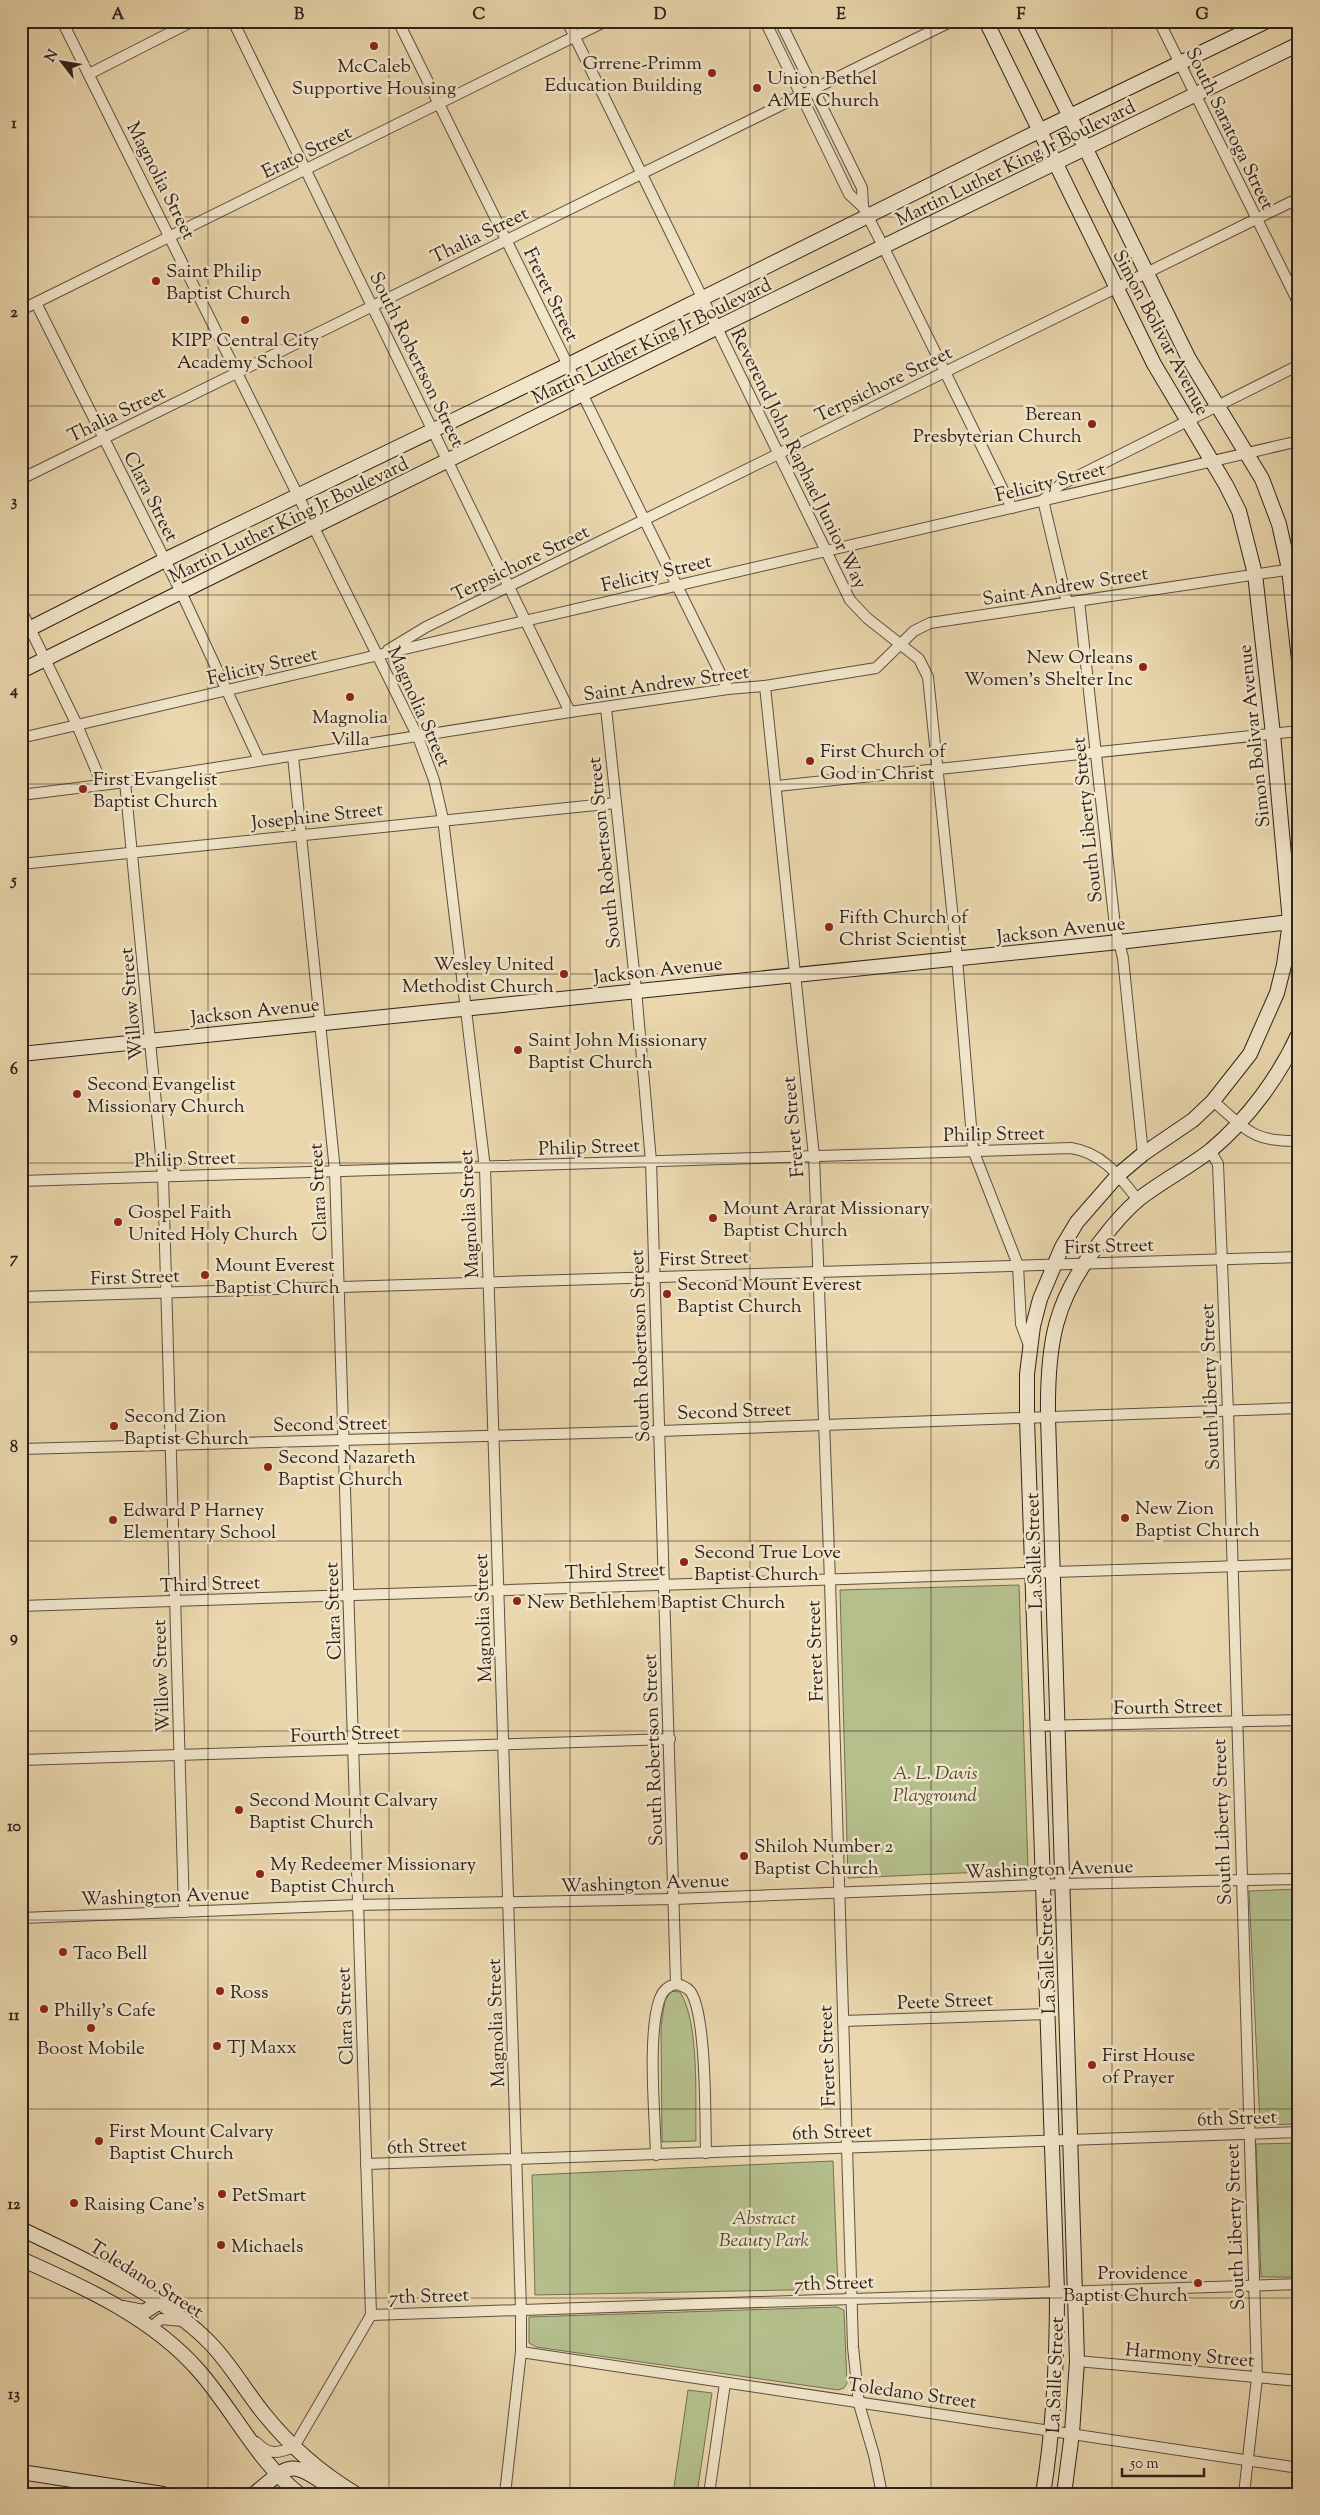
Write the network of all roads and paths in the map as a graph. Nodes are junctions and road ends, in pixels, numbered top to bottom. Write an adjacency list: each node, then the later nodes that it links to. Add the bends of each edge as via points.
1 (62, 21): 19 (street, Magnolia Street)
2 (193, 21): 19 (street)
3 (233, 21): 28 (street, South Robertson Street)
4 (398, 21): 23 (street, Freret Street)
5 (567, 21): 16 (street, Reverend John Raphael Junior Way)
6 (606, 21): 16 (street, Erato Street)
7 (766, 21): 21 (street)
8 (780, 21): 20 (street)
9 (952, 21): 20 (street, Thalia Street)
10 (986, 21): 25 (street, Simon Bolivar Avenue)
11 (1023, 21): 24 (street, Simon Bolivar Avenue)
12 (1159, 21): 18 (street, South Saratoga Street)
13 (1266, 21): 18 (street, Martin Luther King Jr Boulevard)
14 (1296, 21): 15 (street)
15 (1299, 26)
16 (574, 36): 23 (street, Erato Street); 29 (street, Reverend John Raphael Junior Way)
17 (1299, 44): 22 (street, Martin Luther King Jr Boulevard)
18 (1180, 63): 22 (street, South Saratoga Street); 24 (street, Martin Luther King Jr Boulevard)
19 (89, 74): 33 (street, Magnolia Street)
20 (813, 90): 21 (street, Thalia Street); 31 (street, via 862,188)
21 (802, 95): 29 (street, Thalia Street); 31 (street, via 849,194)
22 (1195, 95): 26 (street, Martin Luther King Jr Boulevard); 32 (street, South Saratoga Street)
23 (439, 105): 28 (street, Erato Street); 34 (street, Freret Street)
24 (1070, 116): 25 (street, Martin Luther King Jr Boulevard); 26 (street, Simon Bolivar Avenue)
25 (1039, 130): 27 (street, Simon Bolivar Avenue); 31 (street, Martin Luther King Jr Boulevard)
26 (1086, 149): 27 (street, Martin Luther King Jr Boulevard); 36 (street, Simon Bolivar Avenue)
27 (1055, 164): 35 (street, Martin Luther King Jr Boulevard); 37 (street, Simon Bolivar Avenue)
28 (307, 171): 33 (street, Erato Street); 41 (street, South Robertson Street)
29 (641, 174): 34 (street, Thalia Street); 38 (street, Reverend John Raphael Junior Way)
30 (1299, 198): 32 (street, Terpsichore Street)
31 (865, 212): 35 (street); 38 (street, Martin Luther King Jr Boulevard)
32 (1256, 219): 36 (street, Terpsichore Street); 40 (street, South Saratoga Street)
33 (171, 237): 39 (street, Erato Street); 46 (street, Magnolia Street)
34 (507, 240): 41 (street, Thalia Street); 45 (street, Freret Street)
35 (884, 246): 43 (street, Martin Luther King Jr Boulevard); 47 (street)
36 (1146, 272): 37 (street, Terpsichore Street); 49 (street, Simon Bolivar Avenue)
37 (1116, 288): 47 (street, Terpsichore Street); 50 (street, Simon Bolivar Avenue)
38 (702, 298): 43 (street, Reverend John Raphael Junior Way); 45 (street, Martin Luther King Jr Boulevard)
39 (36, 303): 42 (street, Erato Street); 52 (street, Clara Street)
40 (1299, 304)
41 (373, 306): 46 (street, Thalia Street); 51 (street, South Robertson Street)
42 (21, 310)
43 (716, 328): 48 (street, Martin Luther King Jr Boulevard); 55 (street, Reverend John Raphael Junior Way)
44 (1299, 365): 49 (street)
45 (568, 366): 48 (street, Freret Street); 51 (street, Martin Luther King Jr Boulevard)
46 (238, 372): 52 (street, Thalia Street); 59 (street, Magnolia Street)
47 (946, 372): 55 (street, Terpsichore Street); 61 (street)
48 (582, 394): 57 (street, Martin Luther King Jr Boulevard); 62 (street, Freret Street)
49 (1217, 406): 50 (street); 54 (street, Simon Bolivar Avenue)
50 (1187, 422): 56 (street, Simon Bolivar Avenue); 60 (street, via 1060,485)
51 (433, 430): 57 (street, South Robertson Street); 59 (street, Martin Luther King Jr Boulevard)
52 (103, 438): 58 (street, Thalia Street); 65 (street, Clara Street)
53 (1299, 441): 54 (street, Felicity Street)
54 (1248, 453): 56 (street, Felicity Street); 66 (street, Simon Bolivar Avenue, via 1262,479)
55 (778, 454): 62 (street, Terpsichore Street); 64 (street, Reverend John Raphael Junior Way)
56 (1212, 461): 60 (street, Felicity Street); 67 (street, Simon Bolivar Avenue, via 1239,512)
57 (448, 462): 63 (street, Martin Luther King Jr Boulevard); 69 (street, South Robertson Street)
58 (21, 478)
59 (299, 495): 63 (street, Magnolia Street); 65 (street, Martin Luther King Jr Boulevard)
60 (1043, 500): 61 (street, Felicity Street); 72 (street)
61 (1012, 508): 64 (street, Felicity Street)
62 (645, 520): 68 (street, Freret Street); 69 (street, Terpsichore Street)
63 (313, 527): 70 (street, Martin Luther King Jr Boulevard); 77 (street, Magnolia Street)
64 (826, 552): 68 (street, Felicity Street); 76 (street, Reverend John Raphael Junior Way, via 856,608)
65 (165, 560): 70 (street, Clara Street); 75 (street, Martin Luther King Jr Boulevard)
66 (1294, 569): 67 (street, Saint Andrew Street); 79 (street, Simon Bolivar Avenue)
67 (1255, 574): 71 (street, Saint Andrew Street); 88 (street, Simon Bolivar Avenue)
68 (677, 585): 74 (street, Felicity Street); 82 (street, Freret Street)
69 (510, 586): 74 (street, South Robertson Street); 77 (street, Terpsichore Street, via 426,627)
70 (181, 592): 78 (street, Martin Luther King Jr Boulevard); 83 (street, Clara Street)
71 (1079, 601): 72 (street, Saint Andrew Street); 91 (street, South Liberty Street)
72 (1067, 602): 76 (street, Saint Andrew Street, via 930,623 914,631)
73 (21, 610): 75 (street)
74 (525, 619): 77 (street, Felicity Street); 85 (street, South Robertson Street)
75 (26, 631): 78 (street)
76 (902, 644): 81 (street, Saint Andrew Street, via 876,668); 94 (street, Reverend John Raphael Junior Way, via 919,659 928,677)
77 (378, 656): 83 (street, Felicity Street); 89 (street, Magnolia Street)
78 (46, 659): 80 (street, Martin Luther King Jr Boulevard); 86 (street)
79 (1299, 660)
80 (21, 671)
81 (765, 686): 82 (street, Saint Andrew Street); 97 (street, Freret Street)
82 (728, 689): 84 (street, Saint Andrew Street)
83 (229, 691): 86 (street, Felicity Street); 93 (street, Clara Street)
84 (606, 708): 85 (street, Saint Andrew Street); 99 (street, South Robertson Street)
85 (570, 712): 89 (street, Saint Andrew Street)
86 (76, 725): 90 (street, Felicity Street); 96 (street)
87 (1299, 731): 88 (street)
88 (1273, 734): 91 (street); 104 (street, Simon Bolivar Avenue)
89 (418, 737): 92 (street, Saint Andrew Street); 100 (street, Magnolia Street, via 434,780)
90 (21, 738)
91 (1097, 752): 94 (street); 105 (street, South Liberty Street)
92 (293, 756): 93 (street, Saint Andrew Street); 101 (street, Clara Street)
93 (259, 760): 95 (street, Saint Andrew Street)
94 (937, 769): 97 (street); 106 (street, Reverend John Raphael Junior Way)
95 (125, 782): 96 (street, Saint Andrew Street); 102 (street, Willow Street)
96 (102, 784): 98 (street, Saint Andrew Street)
97 (777, 786): 107 (street, Freret Street)
98 (21, 795)
99 (616, 803): 100 (street, Josephine Street); 108 (street, South Robertson Street)
100 (443, 820): 101 (street, Josephine Street); 109 (street, Magnolia Street)
101 (301, 835): 102 (street, Josephine Street); 110 (street, Clara Street)
102 (133, 852): 103 (street, Josephine Street); 112 (street, Willow Street)
103 (21, 864)
104 (1294, 921): 105 (street, Jackson Avenue); 114 (street, Simon Bolivar Avenue, via 1280,984 1265,1024 1250,1054)
105 (1119, 942): 106 (street, Jackson Avenue); 119 (street, South Liberty Street)
106 (957, 958): 107 (street, Jackson Avenue); 117 (street, Reverend John Raphael Junior Way)
107 (796, 973): 108 (street, Jackson Avenue); 120 (street, Freret Street)
108 (636, 990): 109 (street, Jackson Avenue); 121 (street, South Robertson Street)
109 (467, 1007): 110 (street, Jackson Avenue); 122 (street, Magnolia Street)
110 (320, 1023): 112 (street, Jackson Avenue); 123 (street, Clara Street)
111 (1299, 1033): 115 (street, via 1278,1070)
112 (151, 1040): 113 (street, Jackson Avenue); 124 (street, Willow Street)
113 (21, 1054)
114 (1214, 1101): 115 (street); 119 (street, Simon Bolivar Avenue, via 1193,1120)
115 (1240, 1124): 116 (street, via 1262,1139); 118 (street)
116 (1299, 1141)
117 (973, 1150): 120 (street, Philip Street); 125 (street, Philip Street, via 1083,1150 1108,1164); 130 (street, Reverend John Raphael Junior Way)
118 (1210, 1150): 127 (street); 129 (street, South Liberty Street, via 1218,1164)
119 (1143, 1154): 125 (street, Simon Bolivar Avenue)
120 (814, 1156): 121 (street, Philip Street); 133 (street, Freret Street)
121 (651, 1161): 122 (street, Philip Street); 134 (street, South Robertson Street)
122 (485, 1168): 123 (street, Philip Street); 135 (street, Magnolia Street)
123 (335, 1171): 124 (street, Philip Street); 136 (street, Clara Street)
124 (163, 1176): 126 (street, Philip Street); 137 (street, Willow Street)
125 (1118, 1176): 127 (street, Philip Street); 131 (street, Simon Bolivar Avenue, via 1077,1222)
126 (21, 1181)
127 (1138, 1200): 132 (street, via 1106,1233)
128 (1299, 1257): 129 (street, First Street)
129 (1221, 1258): 132 (street, First Street); 141 (street, South Liberty Street)
130 (1018, 1265): 131 (street, First Street); 133 (street, First Street); 139 (street, Reverend John Raphael Junior Way, via 1021,1324)
131 (1052, 1265): 132 (street, First Street); 139 (street, Simon Bolivar Avenue, via 1040,1299)
132 (1083, 1265): 142 (street, via 1062,1304 1054,1331 1049,1357)
133 (817, 1271): 134 (street, First Street); 144 (street, Freret Street)
134 (654, 1276): 135 (street, First Street); 145 (street, South Robertson Street)
135 (489, 1282): 136 (street, First Street); 146 (street, Magnolia Street)
136 (338, 1286): 137 (street, First Street); 147 (street, Clara Street)
137 (166, 1292): 138 (street, First Street); 148 (street, Willow Street)
138 (21, 1297)
139 (1030, 1349): 143 (street, Simon Bolivar Avenue)
140 (1299, 1408): 141 (street, Second Street)
141 (1228, 1410): 142 (street, Second Street); 151 (street, South Liberty Street)
142 (1048, 1417): 143 (street, Second Street); 152 (street, La Salle Street)
143 (1027, 1419): 144 (street, Second Street); 153 (street, La Salle Street)
144 (824, 1424): 145 (street, Second Street); 154 (street, Freret Street)
145 (660, 1431): 146 (street, Second Street); 155 (street, South Robertson Street)
146 (494, 1436): 147 (street, Second Street); 156 (street, Magnolia Street)
147 (344, 1441): 148 (street, Second Street); 157 (street, Clara Street)
148 (170, 1444): 149 (street, Second Street); 158 (street, Willow Street)
149 (21, 1449)
150 (1299, 1564): 151 (street, Third Street)
151 (1232, 1566): 152 (street, Third Street); 161 (street, South Liberty Street)
152 (1053, 1573): 153 (street, Third Street); 163 (street, La Salle Street)
153 (1032, 1574): 154 (street, Third Street); 162 (street, La Salle Street)
154 (830, 1580): 155 (street, Third Street); 173 (street, Freret Street)
155 (665, 1586): 156 (street, Third Street); 164 (street, South Robertson Street)
156 (499, 1591): 157 (street, Third Street); 165 (street, Magnolia Street)
157 (349, 1596): 158 (street, Third Street); 166 (street, Clara Street)
158 (175, 1602): 159 (street, Third Street); 167 (street, Willow Street)
159 (21, 1606)
160 (1299, 1720): 161 (street, Fourth Street)
161 (1236, 1722): 163 (street, Fourth Street); 170 (street, South Liberty Street)
162 (1038, 1726): 163 (street, Fourth Street); 172 (street, La Salle Street)
163 (1058, 1726): 171 (street, La Salle Street)
164 (670, 1740): 165 (street, Fourth Street); 174 (street, South Robertson Street)
165 (504, 1745): 166 (street, Fourth Street); 175 (street, Magnolia Street)
166 (354, 1751): 167 (street, Fourth Street); 176 (street, Clara Street)
167 (179, 1755): 168 (street, Fourth Street); 177 (street, Willow Street)
168 (21, 1760)
169 (1299, 1879): 170 (street, Washington Avenue)
170 (1241, 1880): 171 (street, Washington Avenue); 183 (street, South Liberty Street)
171 (1063, 1884): 172 (street, Washington Avenue); 184 (street, La Salle Street)
172 (1043, 1885): 173 (street, Washington Avenue); 180 (street, La Salle Street)
173 (838, 1895): 174 (street, Washington Avenue); 181 (street, Freret Street)
174 (674, 1899): 175 (street, Washington Avenue); 179 (street, South Robertson Street)
175 (509, 1904): 176 (street, Washington Avenue); 189 (street, Magnolia Street)
176 (357, 1906): 177 (street, Washington Avenue); 190 (street, Clara Street)
177 (184, 1912): 178 (street, Washington Avenue)
178 (21, 1918)
179 (676, 1984): 187 (street, via 685,1987 692,1995 700,2034); 188 (street, via 664,1990 660,1998 655,2029)
180 (1048, 2014): 181 (street, Peete Street); 185 (street, La Salle Street)
181 (842, 2021): 186 (street, Freret Street)
182 (1299, 2132): 183 (street, 6th Street)
183 (1248, 2134): 184 (street, 6th Street); 194 (street, South Liberty Street)
184 (1071, 2141): 185 (street, 6th Street); 196 (street, La Salle Street)
185 (1052, 2142): 186 (street, 6th Street); 195 (street, La Salle Street)
186 (847, 2148): 187 (street, 6th Street); 197 (street, Freret Street)
187 (706, 2153): 188 (street, 6th Street)
188 (656, 2155): 189 (street, 6th Street)
189 (517, 2159): 190 (street, 6th Street); 200 (street, Magnolia Street)
190 (366, 2164): 201 (street, Clara Street)
191 (21, 2229): 198 (street, Toledano Street, via 85,2260)
192 (21, 2258): 199 (street, via 68,2279)
193 (1299, 2284): 194 (street, 7th Street)
194 (1254, 2286): 196 (street, 7th Street); 206 (street, South Liberty Street)
195 (1057, 2292): 196 (street, 7th Street); 197 (street, 7th Street); 211 (street, La Salle Street, via 1057,2362)
196 (1075, 2292): 205 (street, La Salle Street)
197 (851, 2299): 200 (street, 7th Street); 209 (street, Freret Street)
198 (158, 2303): 199 (street, via 144,2312); 202 (street, Toledano Street)
199 (115, 2307): 203 (street)
200 (521, 2310): 201 (street, 7th Street); 204 (street, Magnolia Street)
201 (371, 2315): 213 (street)
202 (187, 2321): 203 (street, via 161,2319); 213 (street, Toledano Street, via 221,2355 265,2415)
203 (150, 2328): 210 (street, via 198,2370)
204 (521, 2352): 208 (street, Toledano Street); 223 (street, Magnolia Street)
205 (1077, 2362): 206 (street, Harmony Street); 212 (street, La Salle Street)
206 (1257, 2378): 207 (street, Harmony Street); 214 (street, South Liberty Street)
207 (1299, 2381)
208 (725, 2383): 209 (street, Toledano Street); 224 (street)
209 (859, 2404): 211 (street, Toledano Street); 225 (street, Freret Street)
210 (240, 2426): 213 (street, via 261,2448 270,2452 280,2453); 217 (street)
211 (1052, 2431): 212 (street, Toledano Street); 226 (street, La Salle Street)
212 (1072, 2433): 214 (street, Toledano Street); 227 (street, La Salle Street)
213 (294, 2447): 222 (street, Toledano Street)
214 (1249, 2460): 215 (street, Toledano Street); 228 (street, South Liberty Street)
215 (1299, 2468)
216 (21, 2472): 218 (street)
217 (277, 2475): 219 (street); 220 (street); 221 (street, via 286,2469 302,2469)
218 (163, 2494)
219 (254, 2494)
220 (299, 2494)
221 (339, 2494)
222 (356, 2494)
223 (505, 2494)
224 (709, 2494)
225 (882, 2494)
226 (1043, 2494)
227 (1064, 2494)
228 (1244, 2494)

